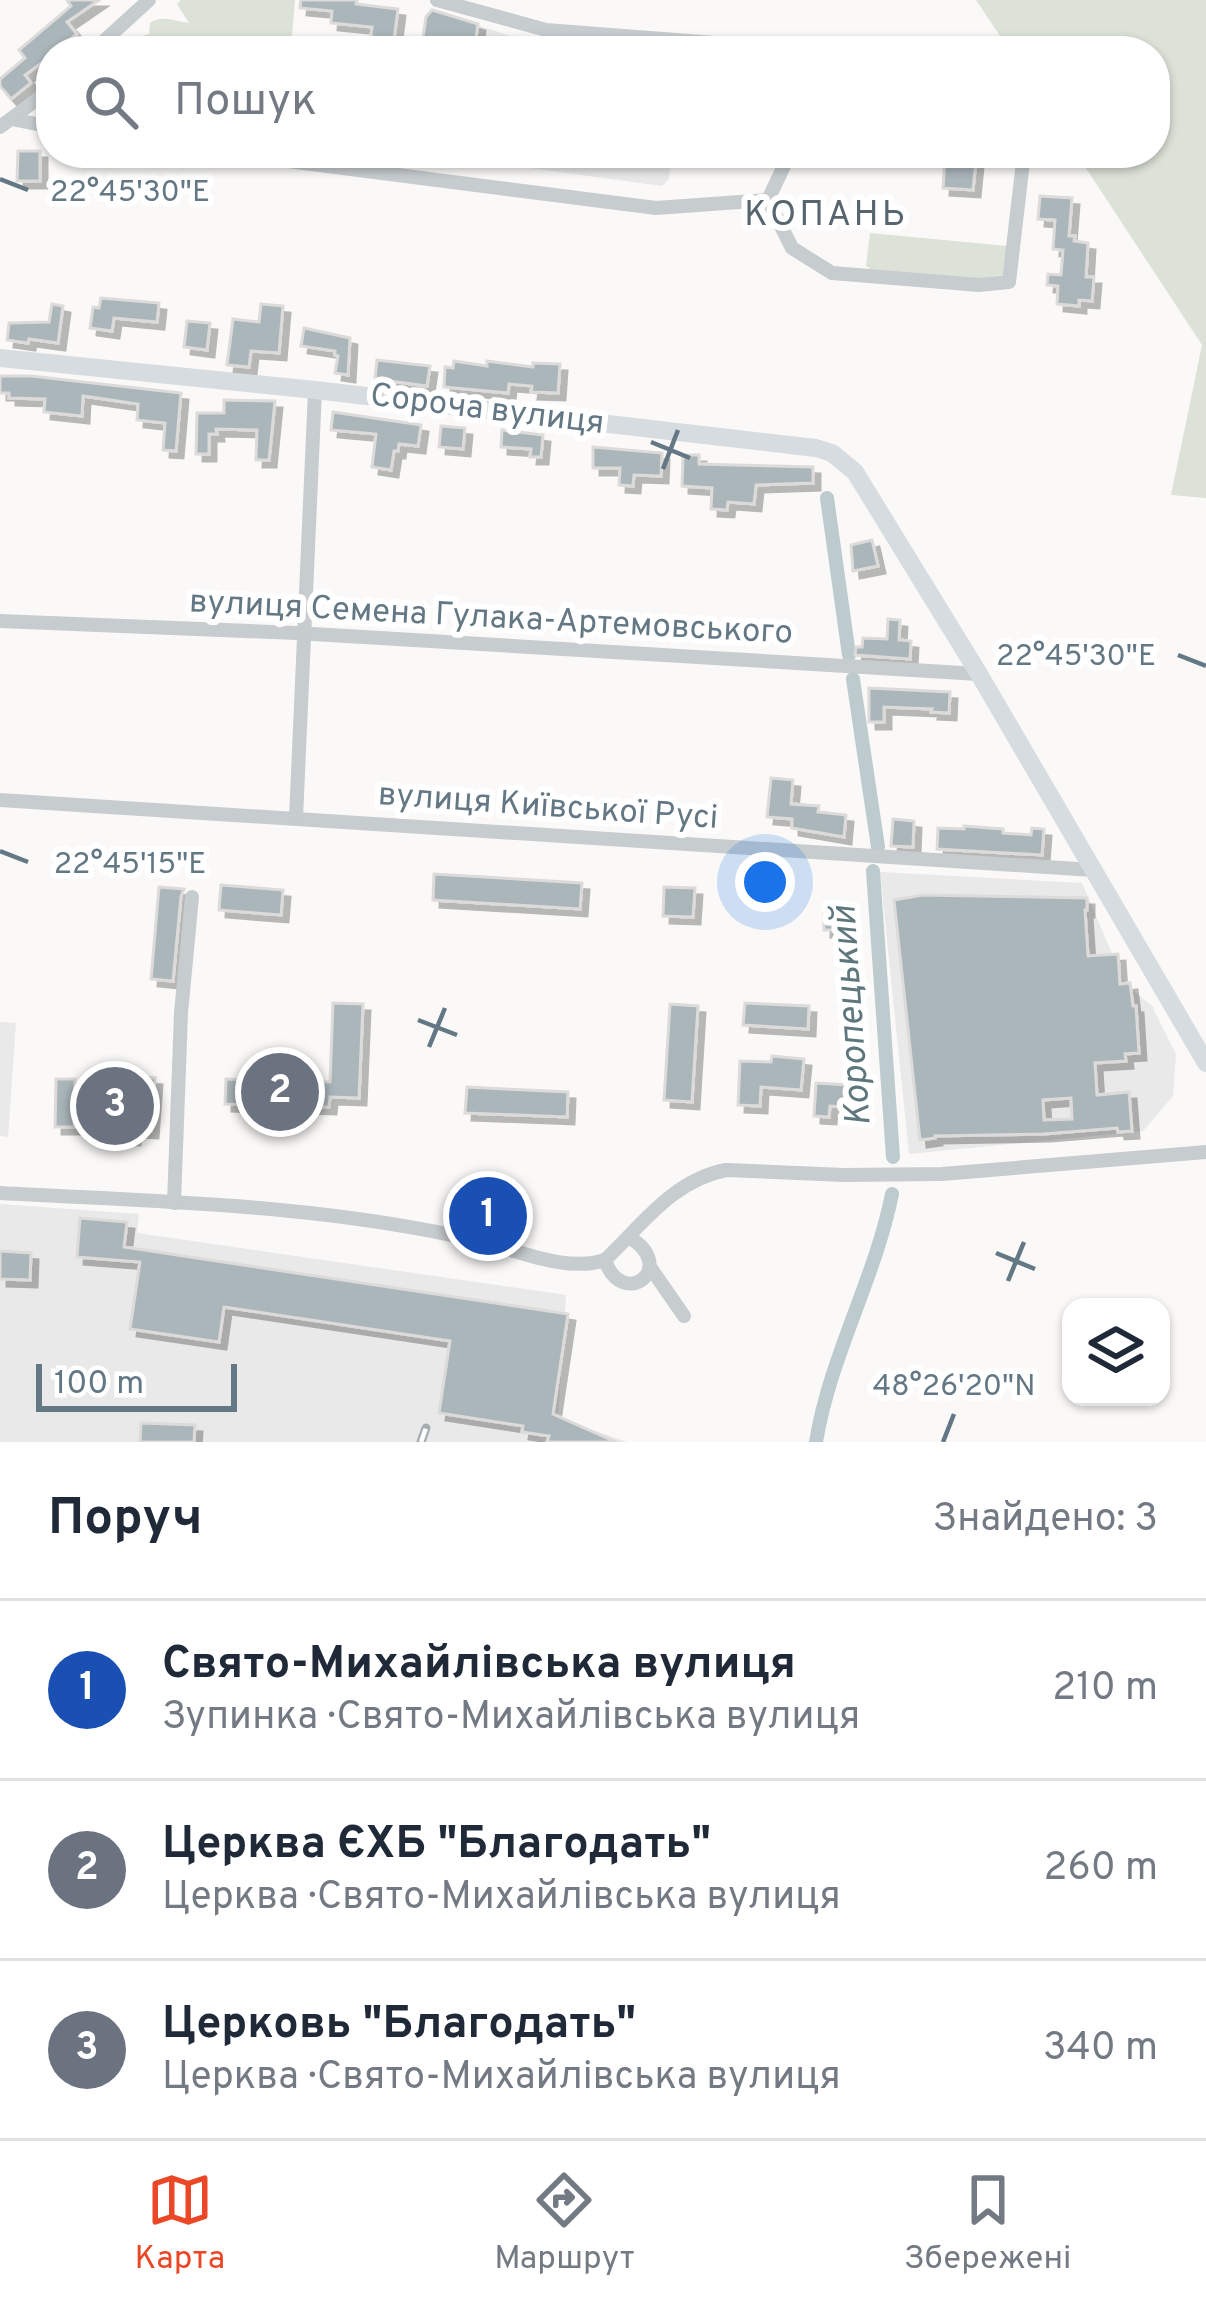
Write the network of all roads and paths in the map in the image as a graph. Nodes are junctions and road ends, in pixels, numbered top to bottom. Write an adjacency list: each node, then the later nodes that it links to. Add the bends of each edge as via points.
1 (149, 0): 3 (street)
2 (437, 0): 4 (street, via 546,30)
3 (109, 36)
4 (624, 36)
5 (36, 100): 6 (street)
6 (6, 123): 7 (street)
7 (36, 126)
8 (343, 168): 11 (street, via 656,208)
9 (784, 168): 11 (street)
10 (1022, 168): 11 (street, via 1009,283 832,274 792,248)
11 (768, 200)
12 (0, 358): 13 (main road, Сороча вулиця)
13 (315, 390): 15 (street); 16 (main road, Сороча вулиця, via 832,453 855,472)
14 (0, 620): 15 (street, вулиця Семена Гулака-Артемовського)
15 (304, 634): 16 (street, вулиця Семена Гулака-Артемовського); 18 (street)
16 (979, 674): 19 (main road, Сороча вулиця)
17 (0, 800): 18 (street, вулиця Київської Русі)
18 (296, 818): 19 (street, вулиця Київської Русі)
19 (1093, 870): 21 (main road, Сороча вулиця)
20 (191, 897): 24 (street)
21 (1206, 1063)
22 (1206, 1152): 25 (street, via 942,1174 726,1170 680,1188)
23 (0, 1193): 24 (street)
24 (174, 1203): 26 (street, via 343,1215 579,1264)
25 (629, 1237): 26 (street); 27 (street, via 646,1250)
26 (605, 1261): 27 (street, via 620,1282)
27 (647, 1272): 28 (street)
28 (683, 1316)

